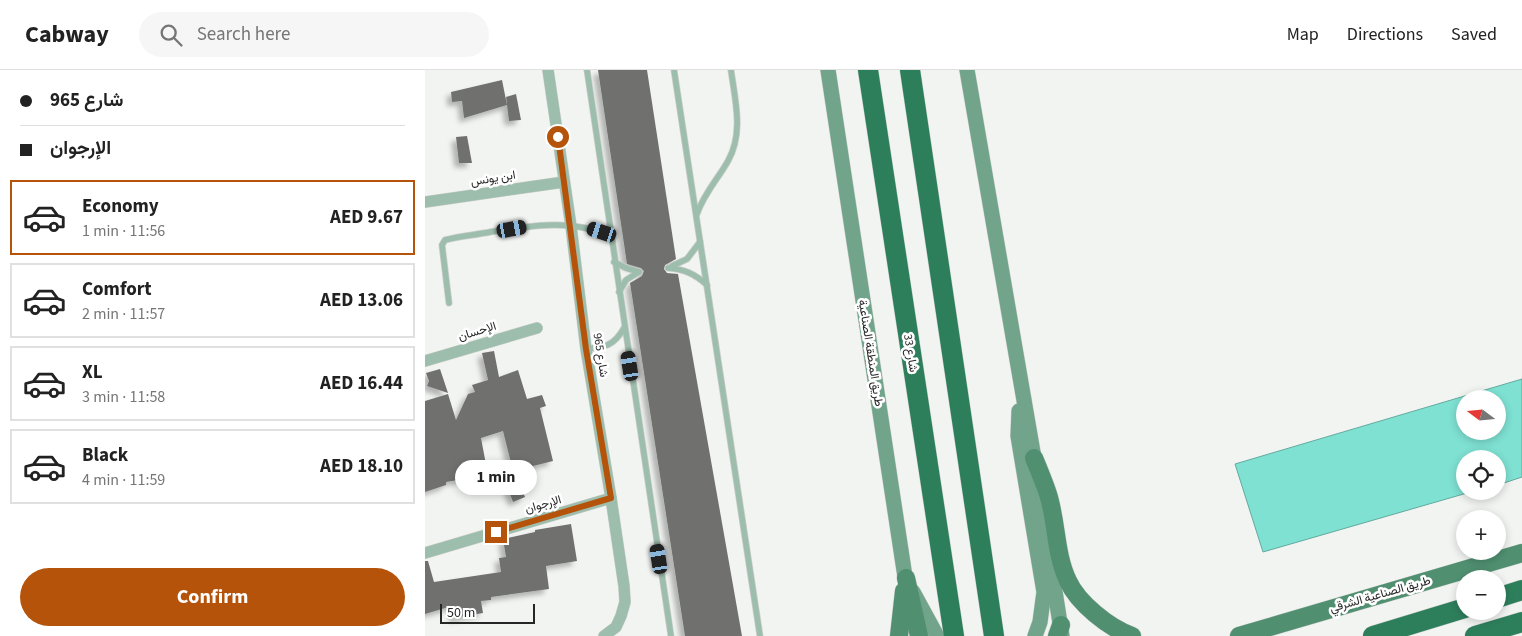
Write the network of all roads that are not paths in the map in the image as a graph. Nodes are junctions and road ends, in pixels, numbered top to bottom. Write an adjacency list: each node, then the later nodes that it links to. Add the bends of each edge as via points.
1 (548, 70): 9 (street, شارع 965)
2 (587, 70): 13 (lane)
3 (674, 70): 11 (lane)
4 (731, 70): 11 (lane, via 738,119 737,138 733,152 704,197)
5 (828, 70): 29 (street, طريق المنطقة الصناعية)
6 (869, 70): 42 (highway, شارع 33)
7 (910, 70): 43 (highway)
8 (967, 70): 23 (street)
9 (565, 182): 10 (street, ابن يونس); 12 (street, شارع 965)
10 (425, 202)
11 (696, 216): 14 (lane)
12 (571, 226): 13 (lane, via 592,229); 18 (lane, via 536,225 445,240 441,245); 21 (street, شارع 965)
13 (611, 237): 15 (lane)
14 (700, 242): 16 (lane); 16 (lane, via 687,259 668,268 689,272)
15 (614, 262): 17 (lane); 17 (lane, via 639,272 626,280)
16 (707, 285): 37 (lane)
17 (619, 292): 20 (lane)
18 (449, 303)
19 (537, 328): 22 (street, الإحسان)
20 (624, 328): 21 (lane, via 619,337 608,345); 36 (lane)
21 (586, 349): 25 (street, شارع 965)
22 (425, 361)
23 (1021, 388): 24 (street); 44 (street, via 1018,436 1044,592)
24 (1034, 458): 34 (street); 45 (main road, via 1048,495 1068,582 1096,615)
25 (611, 498): 26 (street, الإرجوان); 35 (street, شارع 965, via 625,602 616,627)
26 (425, 553)
27 (1522, 553): 28 (main road, طريق الصناعية الشرقي)
28 (1484, 564): 46 (main road, طريق الصناعية الشرقي); 47 (main road, via 1421,594)
29 (906, 578): 38 (main road); 39 (street, طريق المنطقة الصناعية); 40 (main road); 41 (street)
30 (1522, 590): 31 (highway)
31 (1506, 595)
32 (1456, 611): 48 (highway)
33 (1522, 622): 49 (highway)
34 (1060, 632)
35 (604, 636)
36 (671, 636)
37 (760, 636)
38 (899, 636)
39 (910, 636)
40 (919, 636)
41 (937, 636)
42 (954, 636)
43 (994, 636)
44 (1035, 636)
45 (1131, 636)
46 (1239, 636)
47 (1279, 636)
48 (1373, 636)
49 (1475, 636)

